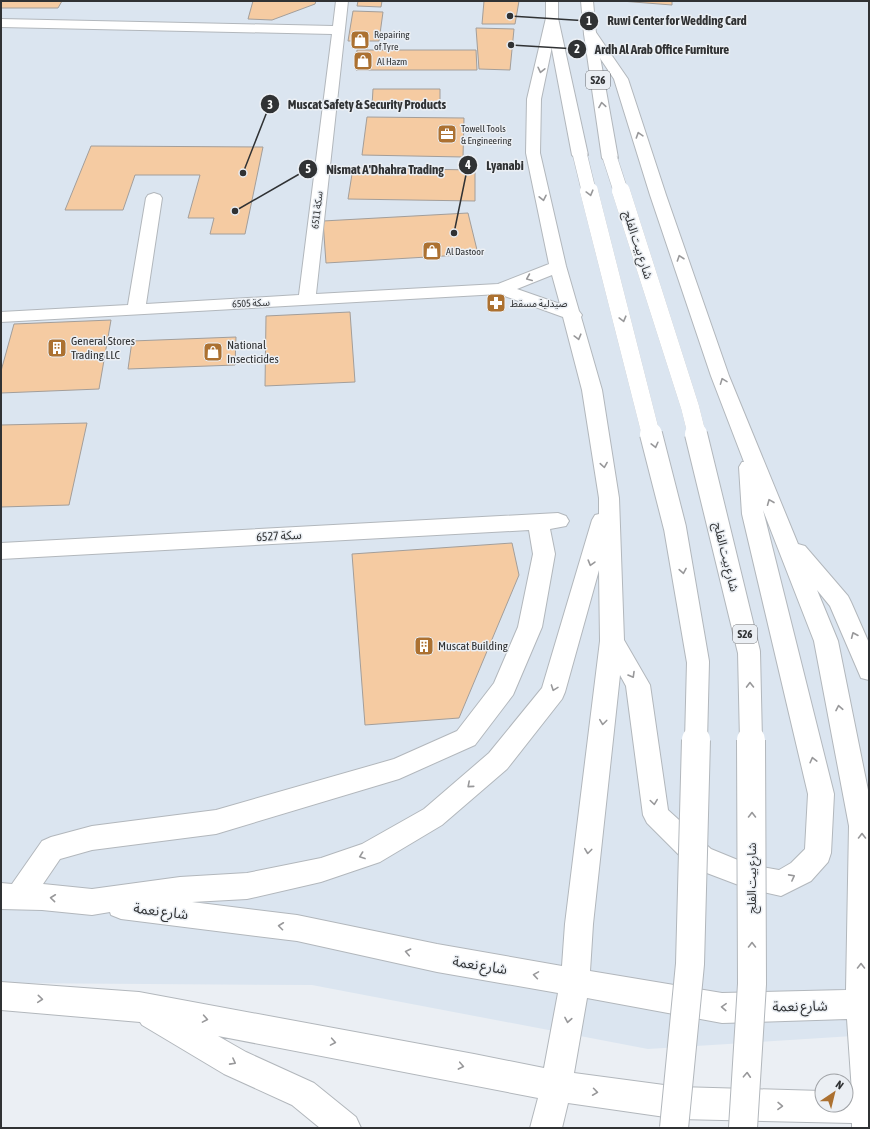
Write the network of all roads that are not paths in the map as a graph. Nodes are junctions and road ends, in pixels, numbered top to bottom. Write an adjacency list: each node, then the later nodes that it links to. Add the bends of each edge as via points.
1 (342, 1): 5 (street, سكة 6511)
2 (587, 1): 6 (street, شارع بيت الفلج / S26)
3 (552, 10): 8 (street, one-way to 8, via 534,99 533,153); 30 (street, one-way to 30, bridge, via 580,155 675,528 698,662 690,964)
4 (1, 23): 5 (street)
5 (339, 30): 10 (street, سكة 6511)
6 (590, 34): 14 (street, one-way to 6, via 658,195 621,79); 31 (street, شارع بيت الفلج / S26, one-way to 6, bridge, via 752,976 749,652 690,407 610,158)
7 (154, 198): 11 (street)
8 (558, 266): 9 (street, سكة 6505, one-way to 9); 12 (street)
9 (501, 289): 10 (street, سكة 6505); 12 (street, سكة 6505)
10 (307, 300): 11 (street, سكة 6505)
11 (136, 310): 13 (street, سكة 6505)
12 (573, 315): 15 (street, one-way to 15, via 592,390)
13 (1, 317)
14 (748, 447): 16 (street, one-way to 14); 18 (street, one-way to 14, via 638,685 656,815 701,858 708,861 749,877 781,882 801,872 818,853 822,794 753,514)
15 (610, 498): 18 (street); 21 (street, one-way to 21, via 553,692 498,762 433,817 370,853 321,870 247,886 180,890)
16 (785, 538): 19 (street, one-way to 16, via 840,602); 24 (street, one-way to 16, via 862,826 826,641)
17 (1, 551): 20 (street, سكة 6527, via 548,521 530,627 504,688 466,738 398,768 216,822 92,838 51,849)
18 (612, 641): 22 (street, one-way to 22, via 579,924)
19 (869, 671)
20 (10, 896): 21 (street, one-way to 20)
21 (92, 902): 22 (street, شارع نعمة, one-way to 21, via 436,958 297,928)
22 (575, 981): 24 (street, شارع نعمة, one-way to 22, via 722,1008); 26 (street, one-way to 26)
23 (1, 996): 25 (street, one-way to 25)
24 (865, 1004): 27 (street)
25 (139, 1007): 26 (street, one-way to 26, via 474,1068); 28 (street, one-way to 28, via 235,1063 303,1094)
26 (556, 1086): 27 (street, one-way to 27, via 680,1104); 29 (street)
27 (869, 1108): 32 (street)
28 (345, 1128)
29 (546, 1128)
30 (674, 1128)
31 (743, 1128)
32 (868, 1128)

